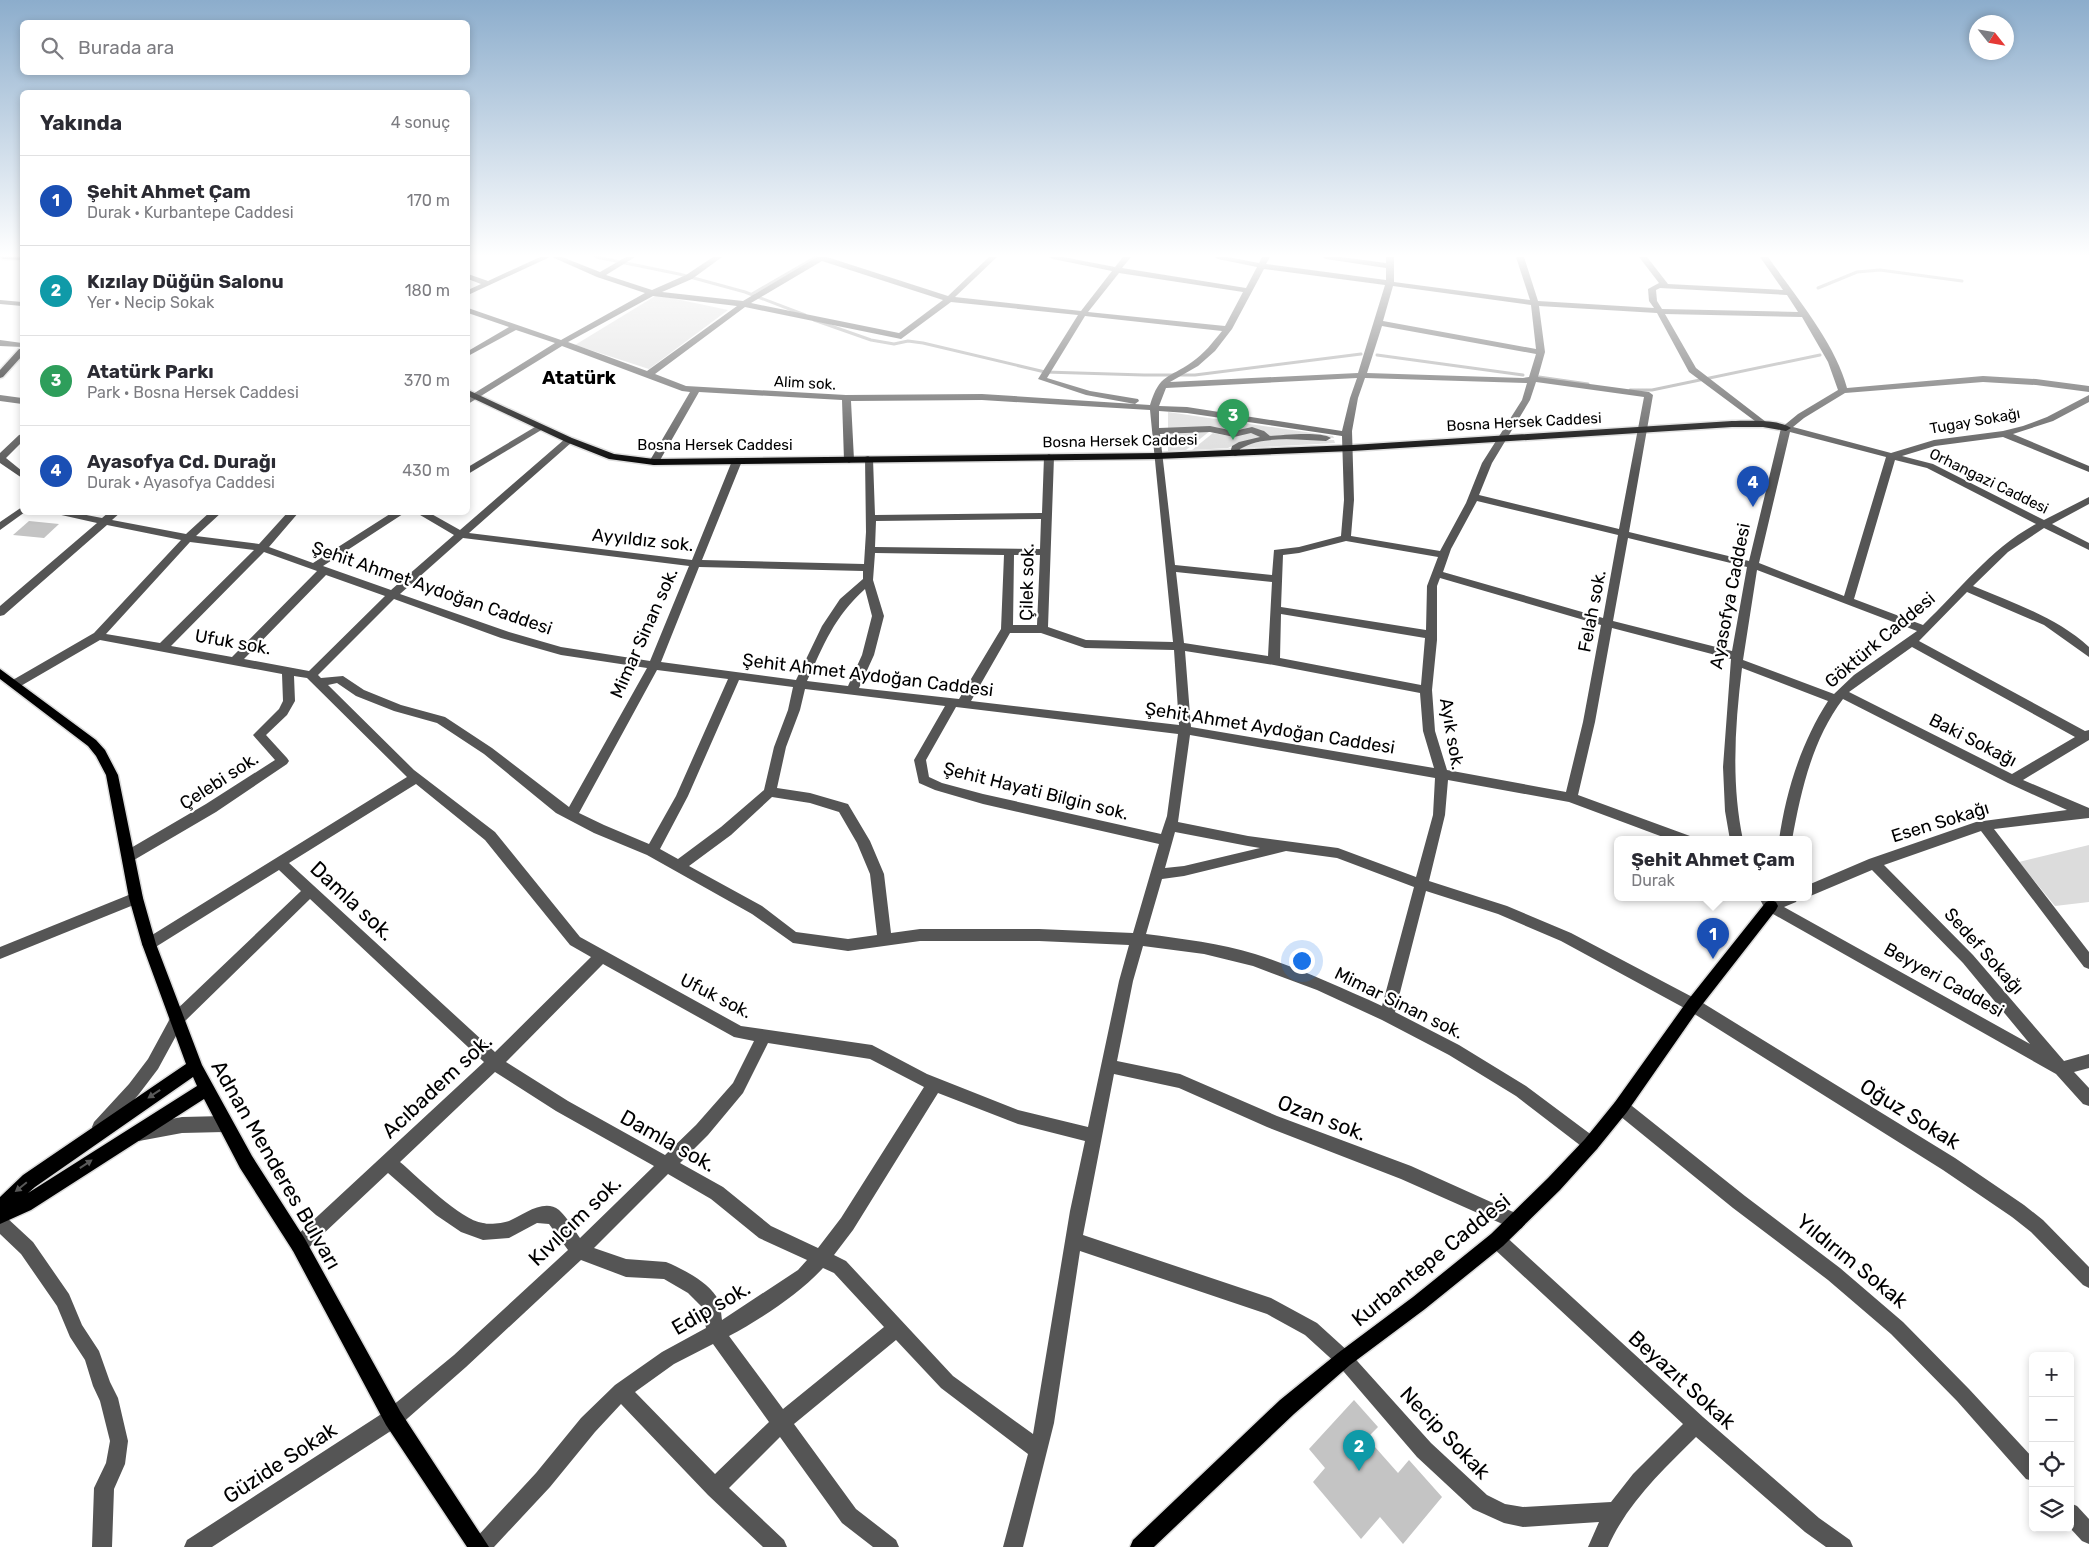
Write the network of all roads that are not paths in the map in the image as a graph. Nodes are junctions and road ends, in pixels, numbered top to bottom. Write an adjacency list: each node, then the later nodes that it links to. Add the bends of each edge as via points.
1 (511, 329): 19 (street)
2 (521, 329): 15 (street, Alim sok.)
3 (586, 329): 15 (street)
4 (710, 329): 21 (street)
5 (868, 329): 6 (street, via 901,336)
6 (910, 329)
7 (1074, 329): 33 (street, via 1042,379 1089,392 1128,398)
8 (1228, 329): 24 (street, via 1195,364 1168,378)
9 (1376, 329): 22 (street)
10 (1413, 329): 17 (street)
11 (1538, 329): 17 (street)
12 (1670, 329): 34 (street, via 1692,370)
13 (1812, 329): 27 (street, via 1840,376)
14 (0, 343): 16 (street)
15 (561, 343): 21 (street, Alim sok.); 28 (street)
16 (20, 345)
17 (1541, 352): 23 (street, Ayık sok.)
18 (20, 353): 20 (main road)
19 (470, 353)
20 (0, 375)
21 (648, 375): 26 (street, Alim sok.)
22 (1362, 375): 23 (street); 24 (street); 39 (street)
23 (1532, 379): 37 (street, Felah sok., via 1649,395); 41 (street, Ayık sok., via 1526,400)
24 (1164, 384): 33 (street)
25 (2089, 389): 27 (street, via 1983,379)
26 (696, 390): 30 (street, Alim sok.); 54 (street)
27 (1843, 391): 36 (street)
28 (470, 397): 35 (main road, Bosna Hersek Caddesi)
29 (0, 398): 32 (street)
30 (846, 398): 33 (street, Alim sok., via 982,397); 52 (street)
31 (2089, 398): 40 (street, Tugay Sokağı, via 2039,424)
32 (20, 401)
33 (1154, 408): 38 (street); 39 (street, Alim sok.)
34 (1763, 424): 36 (main road, Bosna Hersek Caddesi); 37 (main road, Bosna Hersek Caddesi)
35 (540, 427): 44 (main road, Bosna Hersek Caddesi); 56 (street)
36 (1786, 428): 48 (street, Orhangazi Caddesi); 83 (street, Ayasofya Caddesi)
37 (1644, 430): 41 (main road, Bosna Hersek Caddesi); 72 (street, Felah sok.)
38 (1155, 431): 43 (street, via 1210,430 1234,434 1252,430); 47 (street)
39 (1343, 433): 43 (street, via 1338,439); 45 (street)
40 (2004, 434): 48 (street, Tugay Sokağı, via 1934,443); 55 (street)
41 (1504, 438): 45 (main road, Bosna Hersek Caddesi); 58 (street, Ayık sok., via 1487,463)
42 (20, 439): 50 (street)
43 (1268, 439): 46 (street, via 1239,445)
44 (569, 440): 54 (main road, Bosna Hersek Caddesi, via 612,457); 73 (street)
45 (1346, 448): 46 (main road, Bosna Hersek Caddesi); 75 (street, via 1350,500)
46 (1235, 453): 47 (main road, Bosna Hersek Caddesi)
47 (1158, 456): 49 (main road, Bosna Hersek Caddesi); 85 (street)
48 (1891, 456): 70 (street, Orhangazi Caddesi, via 1942,471); 91 (street)
49 (1049, 457): 51 (main road, Bosna Hersek Caddesi); 67 (street, Çilek sok.)
50 (0, 458): 57 (street)
51 (868, 459): 52 (main road, Bosna Hersek Caddesi); 68 (street)
52 (849, 460): 53 (main road, Bosna Hersek Caddesi)
53 (737, 461): 54 (main road, Bosna Hersek Caddesi); 82 (street, Mimar Sinan sok.)
54 (654, 462)
55 (2089, 469)
56 (470, 470)
57 (20, 473)
58 (1473, 498): 72 (street); 81 (street, Ayık sok.)
59 (2089, 500): 70 (street, Göktürk Caddesi)
60 (20, 512): 71 (street)
61 (67, 515): 69 (street, Şehit Ahmet Aydoğan Caddesi)
62 (113, 515): 69 (street)
63 (214, 515): 74 (street)
64 (291, 515): 77 (street)
65 (397, 515): 84 (street)
66 (425, 515): 73 (street, Ayyıldız sok.)
67 (1046, 516): 68 (street); 80 (street, Çilek sok.)
68 (870, 518): 78 (street)
69 (104, 523): 74 (street, Şehit Ahmet Aydoğan Caddesi); 93 (street)
70 (2045, 524): 76 (street, Orhangazi Caddesi); 89 (street, Göktürk Caddesi, via 2002,551)
71 (0, 527)
72 (1625, 534): 83 (street); 94 (street, Felah sok.)
73 (462, 536): 82 (street, Ayyıldız sok.); 90 (street)
74 (188, 538): 77 (street, Şehit Ahmet Aydoğan Caddesi); 99 (street)
75 (1346, 538): 81 (street); 88 (street, via 1278,552)
76 (2089, 547)
77 (262, 548): 84 (street, Şehit Ahmet Aydoğan Caddesi); 102 (street)
78 (870, 550): 79 (street); 86 (street)
79 (1009, 551): 80 (street); 95 (street)
80 (1045, 552): 96 (street, Çilek sok.)
81 (1444, 555): 87 (street, Ayık sok.)
82 (695, 563): 86 (street, Ayyıldız sok.); 107 (street, Mimar Sinan sok.)
83 (1754, 565): 91 (street); 104 (street, Ayasofya Caddesi)
84 (319, 568): 90 (street, Şehit Ahmet Aydoğan Caddesi); 105 (street)
85 (1171, 568): 88 (street); 101 (street)
86 (868, 574): 113 (street, via 826,629); 115 (street, via 878,616 868,654)
87 (1437, 574): 94 (street, Baki Sokağı); 98 (street, Ayık sok., via 1432,586)
88 (1277, 579): 92 (street)
89 (1967, 588): 97 (street, Göktürk Caddesi); 103 (street, via 2058,629)
90 (392, 596): 107 (street, Şehit Ahmet Aydoğan Caddesi, via 540,646); 111 (street)
91 (1848, 601): 97 (street)
92 (1276, 610): 98 (street); 106 (street)
93 (0, 612)
94 (1608, 622): 104 (street, Baki Sokağı); 124 (street, Felah sok.)
95 (1006, 629): 96 (street); 117 (street)
96 (1042, 629): 101 (street, Çilek sok., via 1085,644)
97 (1925, 630): 100 (street, Göktürk Caddesi)
98 (1431, 635): 114 (street, Ayık sok.)
99 (98, 636): 102 (street, Ufuk sok.); 112 (street)
100 (1912, 642): 116 (street, Göktürk Caddesi); 119 (street)
101 (1179, 646): 106 (street, Çilek sok.); 118 (street)
102 (162, 648): 105 (street, Ufuk sok.)
103 (2088, 650)
104 (1735, 658): 116 (street, Baki Sokağı); 130 (street, Ayasofya Caddesi, via 1728,778)
105 (235, 661): 108 (street, Ufuk sok.)
106 (1274, 661): 114 (street, Çilek sok.)
107 (654, 665): 110 (street, Şehit Ahmet Aydoğan Caddesi); 125 (street, Mimar Sinan sok.)
108 (288, 671): 111 (street, Ufuk sok.); 134 (street, Çelebi sok., via 289,701 283,712 258,735 283,761)
109 (0, 673): 112 (main road, Adnan Menderes Bulvarı)
110 (736, 675): 113 (street, Şehit Ahmet Aydoğan Caddesi); 133 (street, via 682,796)
111 (314, 679): 121 (street, Ufuk sok.); 125 (street, Mimar Sinan sok., via 339,679 360,694 440,720 488,751 561,809)
112 (15, 684): 134 (main road, Adnan Menderes Bulvarı, via 101,753 112,775)
113 (800, 684): 115 (street, Şehit Ahmet Aydoğan Caddesi); 123 (street)
114 (1426, 690): 120 (street, Ayık sok., via 1429,731)
115 (852, 691): 117 (street, Şehit Ahmet Aydoğan Caddesi)
116 (1838, 696): 122 (street, Baki Sokağı); 131 (street, Göktürk Caddesi, via 1821,721 1807,754)
117 (957, 704): 118 (street, Şehit Ahmet Aydoğan Caddesi); 128 (street, Şehit Hayati Bilgin sok., via 920,760 923,780 983,799)
118 (1185, 730): 120 (street, Şehit Ahmet Aydoğan Caddesi); 128 (street)
119 (2087, 735): 122 (street)
120 (1442, 774): 124 (street, Şehit Ahmet Aydoğan Caddesi); 139 (street, Ayık sok., via 1439,815)
121 (416, 778): 135 (street); 149 (street, Ufuk sok., via 490,836 575,941)
122 (2012, 780): 126 (street, Baki Sokağı)
123 (770, 792): 137 (street); 146 (street, via 810,798 843,808 864,841 877,874)
124 (1571, 798): 129 (street, Şehit Ahmet Aydoğan Caddesi)
125 (572, 814): 133 (street, Mimar Sinan sok.)
126 (2088, 814): 127 (street, Esen Sokağı)
127 (1984, 826): 136 (street, Esen Sokağı); 150 (street)
128 (1168, 833): 132 (street, Oğuz Sokak); 138 (street)
129 (1674, 836)
130 (1735, 836)
131 (1786, 836)
132 (1288, 846): 138 (street, via 1184,871); 139 (street, Oğuz Sokak, via 1338,853)
133 (652, 852): 137 (street, Mimar Sinan sok.)
134 (129, 856): 142 (main road, Adnan Menderes Bulvarı)
135 (280, 863): 141 (street, Damla sok.); 147 (street)
136 (1874, 863): 140 (street, Esen Sokağı); 159 (street, Sedef Sokağı, via 1968,959)
137 (679, 866): 146 (street, Mimar Sinan sok., via 757,910 793,937 848,946)
138 (1156, 874): 145 (street)
139 (1421, 884): 151 (street, Oğuz Sokak, via 1502,910 1566,937); 152 (street, Ayık sok.)
140 (1812, 889)
141 (309, 891): 153 (street); 156 (street, Damla sok.)
142 (136, 898): 147 (main road, Adnan Menderes Bulvarı); 148 (street)
143 (1769, 901): 151 (main road, Kurbantepe Caddesi)
144 (1772, 901): 159 (street, Beyyeri Caddesi)
145 (1138, 939): 146 (street, Mimar Sinan sok., via 1039,934 920,935); 152 (street, Mimar Sinan sok., via 1204,948 1254,960); 157 (street)
146 (885, 940)
147 (149, 944): 153 (main road, Adnan Menderes Bulvarı)
148 (0, 953)
149 (601, 956): 154 (street, Ufuk sok., via 739,1032); 156 (street, Acıbadem sok.)
150 (2089, 963)
151 (1693, 1005): 163 (main road, Kurbantepe Caddesi); 180 (street, Oğuz Sokak, via 2001,1198 2037,1226)
152 (1387, 1016): 168 (street, Mimar Sinan sok., via 1454,1050 1521,1091)
153 (178, 1018): 158 (main road, Adnan Menderes Bulvarı); 167 (street, via 153,1064)
154 (764, 1036): 160 (street, Ufuk sok., via 872,1052); 170 (street, Kıvılcım sok., via 738,1088)
155 (2089, 1061): 159 (street)
156 (495, 1062): 169 (street, Acıbadem sok.); 170 (street, Damla sok., via 562,1106)
157 (1108, 1066): 166 (street); 173 (street, Ozan sok., via 1180,1081 1272,1122 1405,1172)
158 (195, 1067): 161 (main road, Adnan Menderes Bulvarı); 167 (main road, one-way to 167)
159 (2061, 1069): 162 (street, Beyyeri Caddesi)
160 (935, 1084): 166 (street, Ufuk sok., via 1018,1117); 179 (street, Edip sok., via 847,1224)
161 (206, 1090): 164 (main road, Adnan Menderes Bulvarı); 165 (main road)
162 (2089, 1099)
163 (1621, 1107): 168 (main road, Kurbantepe Caddesi); 189 (street, Yıldırım Sokak, via 1834,1274 1897,1328)
164 (224, 1124): 165 (street, via 182,1125); 177 (main road, Adnan Menderes Bulvarı)
165 (134, 1134): 172 (main road, one-way to 165, via 25,1204)
166 (1094, 1136): 175 (street)
167 (91, 1137): 171 (main road, one-way to 171, via 29,1181)
168 (1591, 1144): 173 (main road, Kurbantepe Caddesi)
169 (388, 1162): 177 (street, Acıbadem sok.); 178 (street, via 442,1209 467,1226 484,1232 509,1230 536,1215 553,1216)
170 (666, 1165): 178 (street, Kıvılcım sok.); 179 (street, Damla sok., via 717,1193 765,1232)
171 (0, 1210)
172 (0, 1216)
173 (1516, 1222): 176 (main road, Kurbantepe Caddesi)
174 (0, 1223): 194 (street, via 28,1248 63,1300 110,1398 119,1441 115,1464 104,1488)
175 (1074, 1240): 183 (street, Necip Sokak, via 1271,1306 1311,1329); 188 (street, via 1045,1424)
176 (1497, 1240): 183 (main road, Kurbantepe Caddesi); 187 (street, Beyazıt Sokak)
177 (299, 1245): 185 (main road, Adnan Menderes Bulvarı)
178 (579, 1251): 182 (street, via 626,1268 666,1271 687,1283 710,1302); 185 (street, Kıvılcım sok., via 460,1361)
179 (821, 1258): 181 (street, Damla sok., via 840,1267); 182 (street, Edip sok., via 804,1276)
180 (2089, 1279)
181 (896, 1328): 186 (street); 188 (street, Damla sok., via 947,1382)
182 (716, 1333): 184 (street, Edip sok., via 668,1358); 186 (street)
183 (1344, 1359): 191 (street, Necip Sokak, via 1424,1450 1480,1502 1523,1517); 200 (main road, Kurbantepe Caddesi, via 1287,1407)
184 (621, 1391): 190 (street); 196 (street, Edip sok.)
185 (392, 1418): 195 (street, Güzide Sokak); 196 (main road, Adnan Menderes Bulvarı)
186 (781, 1423): 190 (street); 198 (street, via 849,1516)
187 (1696, 1424): 191 (street, via 1641,1478); 202 (street, Beyazıt Sokak, via 1805,1519)
188 (1038, 1450): 199 (street)
189 (2029, 1468)
190 (715, 1488): 197 (street)
191 (1617, 1511): 201 (street)
192 (2074, 1518): 193 (street)
193 (2089, 1534)
194 (102, 1547)
195 (194, 1547)
196 (480, 1547)
197 (777, 1547)
198 (890, 1547)
199 (1013, 1547)
200 (1140, 1547)
201 (1598, 1547)
202 (1843, 1547)

